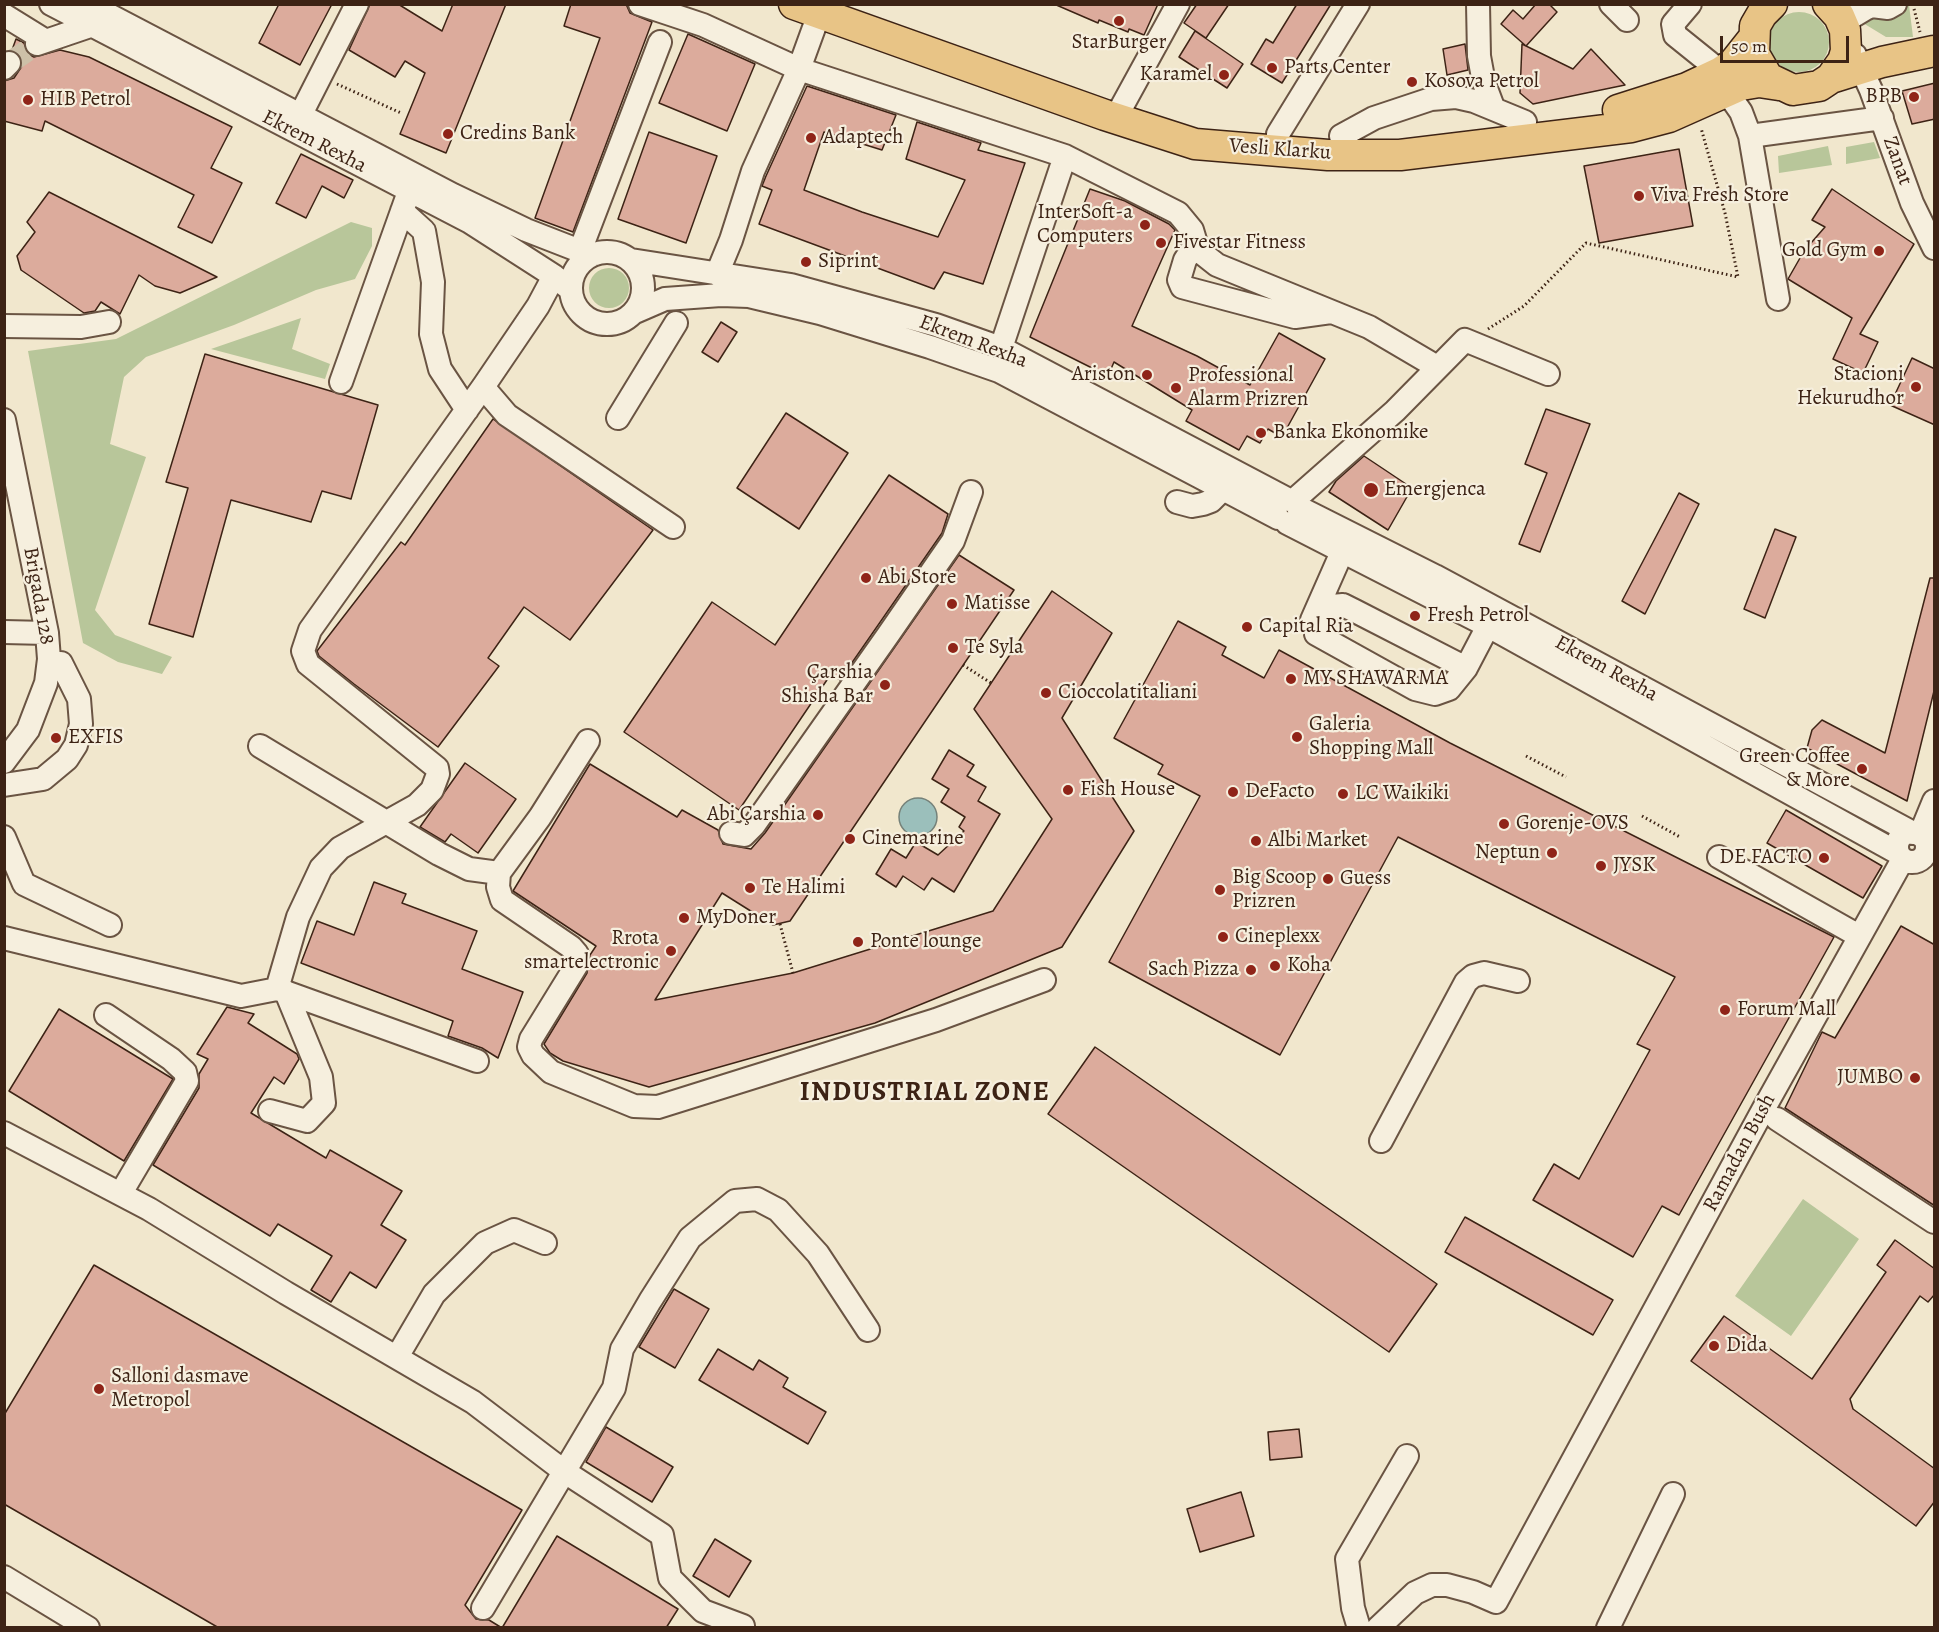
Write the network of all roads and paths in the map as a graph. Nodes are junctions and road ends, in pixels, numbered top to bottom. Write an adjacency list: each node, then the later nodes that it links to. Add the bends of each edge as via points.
1 (51, 4): 14 (street, Ekrem Rexha)
2 (357, 4): 21 (street)
3 (640, 4): 20 (street, via 703,25)
4 (853, 4): 27 (main road, Vesli Klarku)
5 (1178, 4): 27 (street)
6 (1358, 4): 32 (street)
7 (1478, 4): 25 (street, via 1479,56)
8 (1772, 4): 16 (main road, Vesli Klarku, via 1758,20)
9 (1894, 4): 15 (street, via 1888,8 1872,6 1850,18)
10 (1828, 5): 15 (main road, via 1839,16)
11 (806, 9): 20 (street); 27 (main road, Vesli Klarku)
12 (1678, 9): 23 (street, via 1672,24 1675,35)
13 (4, 15): 14 (street, via 41,43)
14 (89, 15): 29 (street, Ekrem Rexha); 36 (street, Ekrem Rexha)
15 (1846, 36): 19 (street, Zanat); 22 (main road, via 1843,61)
16 (1752, 40): 23 (main road, Vesli Klarku); 24 (main road, via 1759,67)
17 (660, 42): 39 (street)
18 (1935, 51): 19 (main road, Vesli Klarku)
19 (1862, 68): 22 (main road, Vesli Klarku); 30 (street, Zanat)
20 (800, 69): 35 (street); 41 (street, via 753,171)
21 (322, 78): 28 (path); 29 (street)
22 (1831, 78): 24 (main road, Vesli Klarku, via 1806,90)
23 (1724, 82): 24 (main road, Vesli Klarku); 26 (main road, Vesli Klarku); 31 (main road, Vesli Klarku, via 1687,88 1622,110); 34 (street)
24 (1779, 86)
25 (1493, 107): 31 (street); 33 (street, via 1456,97 1431,99 1374,118)
26 (1694, 107): 27 (main road, Vesli Klarku, via 1630,127 1400,155 1328,155 1195,144); 49 (path, via 1725,213 1738,277 1586,243 1524,306)
27 (1119, 110): 32 (main road, Vesli Klarku)
28 (400, 113)
29 (301, 114): 39 (street, Ekrem Rexha, via 453,195 526,230)
30 (1882, 118): 34 (street); 37 (street, Zanat, via 1912,203)
31 (1525, 122): 33 (main road, Vesli Klarku)
32 (1278, 135): 33 (main road, Vesli Klarku)
33 (1341, 136)
34 (1750, 136): 43 (street)
35 (1065, 156): 38 (street, via 1178,213 1192,230); 50 (street)
36 (406, 201): 42 (street, Ekrem Rexha, via 470,222); 53 (street); 55 (street, via 424,231 433,282 431,333 440,369)
37 (1935, 248)
38 (1198, 250): 45 (street, via 1217,265); 45 (street, via 1191,251 1185,260 1179,280 1182,287 1295,317)
39 (587, 252): 40 (street, Ekrem Rexha, via 614,252); 42 (street)
40 (631, 260): 41 (street, Ekrem Rexha); 44 (street, via 643,280 641,302)
41 (717, 274): 50 (street, Ekrem Rexha, via 828,294)
42 (563, 283): 44 (street, Ekrem Rexha, via 580,312 596,322 614,324); 54 (street, via 538,306)
43 (1778, 299)
44 (635, 312): 58 (street, Ekrem Rexha, via 665,299 722,295 749,296 820,313 999,371)
45 (1332, 312): 51 (street, via 1369,327)
46 (110, 322): 48 (street, via 81,327)
47 (676, 323): 56 (street)
48 (4, 326)
49 (1465, 340): 51 (street); 52 (street)
50 (1001, 348): 61 (street, Ekrem Rexha)
51 (1437, 367): 61 (street)
52 (1548, 374)
53 (340, 382)
54 (483, 387): 55 (street); 62 (street, via 507,415)
55 (467, 410): 82 (street, via 310,630 303,651 308,664 437,768 432,790 417,805)
56 (618, 418)
57 (4, 420): 66 (street, Brigada 128)
58 (1222, 490): 60 (street, via 1203,504); 61 (street, Ekrem Rexha)
59 (971, 492): 83 (street, via 953,541 754,825 744,835)
60 (1177, 502)
61 (1289, 510): 63 (street, Ekrem Rexha); 86 (street, Ekrem Rexha, via 1435,576)
62 (673, 527)
63 (1342, 552): 64 (street, Ekrem Rexha); 67 (street, via 1311,623)
64 (1488, 626): 70 (street); 86 (street, Ekrem Rexha)
65 (4, 633): 66 (street)
66 (47, 633): 72 (street, Brigada 128, via 46,683)
67 (1316, 634): 70 (street, via 1415,689 1435,694 1449,689); 70 (street, via 1332,606 1344,605)
68 (61, 663): 79 (street, via 79,699 81,724 76,745 67,759 43,779)
69 (963, 665): 71 (path)
70 (1466, 668)
71 (992, 683)
72 (27, 730): 73 (street); 77 (street, Brigada 128)
73 (4, 734)
74 (588, 741): 88 (street)
75 (260, 746): 82 (street)
76 (1526, 756): 78 (path)
77 (4, 762)
78 (1566, 777)
79 (4, 785)
80 (1935, 801): 86 (street, Ramadan Bush)
81 (1642, 816): 85 (path)
82 (386, 822): 88 (street, via 469,869); 97 (street, via 340,848 321,868 298,917)
83 (731, 833)
84 (4, 837): 91 (street, via 24,884)
85 (1680, 837)
86 (1916, 847): 89 (street, Ekrem Rexha); 92 (street, Ramadan Bush)
87 (1719, 857): 92 (street)
88 (499, 873): 95 (street, via 502,900 577,954 576,966 531,1039 533,1055 551,1072 634,1106 658,1107 936,1020)
89 (1935, 873)
90 (780, 924): 94 (path)
91 (110, 925)
92 (1858, 936): 117 (street, Ramadan Bush, via 1496,1602 1447,1585 1432,1585 1415,1593)
93 (4, 938): 97 (street, via 241,996)
94 (793, 973)
95 (1044, 980)
96 (1518, 981): 103 (street, via 1484,973 1466,982)
97 (282, 991): 99 (street); 100 (street, via 321,1077 324,1103 307,1121)
98 (106, 1015): 104 (street, via 171,1059 185,1072 187,1081)
99 (477, 1061)
100 (270, 1111)
101 (1777, 1119): 105 (street)
102 (4, 1133): 104 (street)
103 (1381, 1141)
104 (121, 1194): 108 (street)
105 (1935, 1222)
106 (545, 1244): 108 (street, via 514,1230 485,1243 434,1294)
107 (868, 1330): 110 (street, via 818,1254 778,1210 757,1199 735,1201 690,1238 650,1301 622,1349 614,1388)
108 (397, 1357): 110 (street, via 473,1402)
109 (1407, 1456): 116 (street, via 1347,1559)
110 (566, 1472): 113 (street); 115 (street, via 662,1535 670,1578 704,1611)
111 (1673, 1494): 118 (street)
112 (4, 1577): 114 (street)
113 (483, 1608)
114 (88, 1628)
115 (741, 1628)
116 (1359, 1628)
117 (1378, 1628)
118 (1608, 1628)

